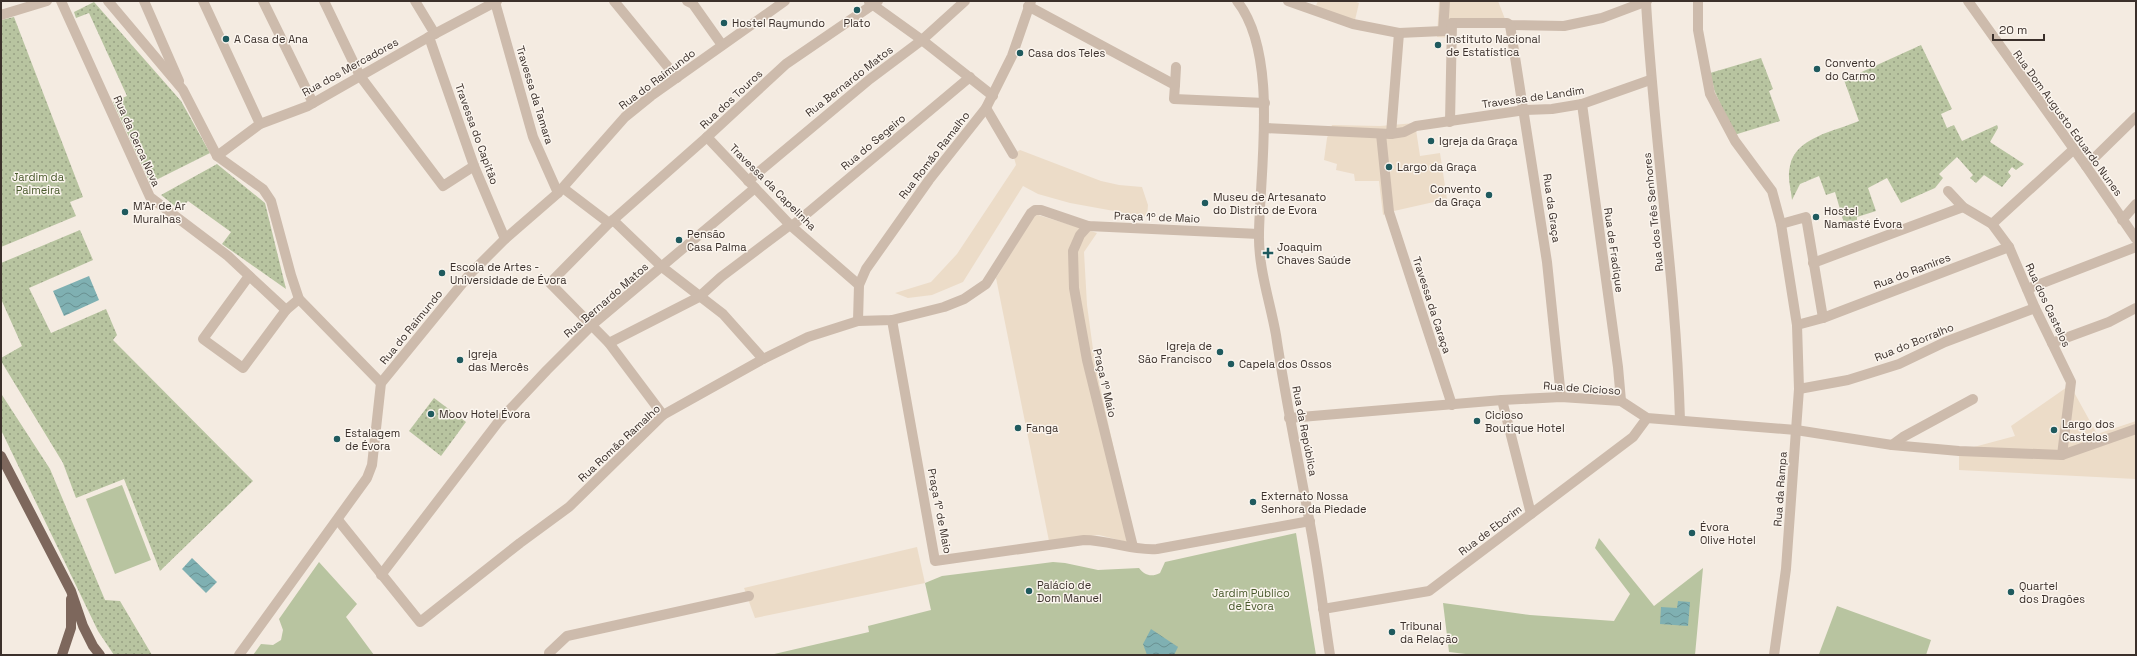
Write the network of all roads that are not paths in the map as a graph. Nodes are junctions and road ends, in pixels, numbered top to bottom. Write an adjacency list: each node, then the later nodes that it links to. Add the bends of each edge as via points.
1 (47, 1): 23 (street)
2 (61, 1): 74 (street, Rua da Cerca Nova, via 150,198 228,256)
3 (108, 1): 37 (street)
4 (144, 1): 37 (street)
5 (203, 1): 46 (street)
6 (263, 1): 39 (street)
7 (324, 1): 32 (street)
8 (415, 1): 28 (street, Travessa do Capitão)
9 (614, 1): 34 (street)
10 (687, 1): 30 (street, via 693,4)
11 (785, 1): 30 (street, Rua do Raimundo)
12 (965, 1): 29 (street, Rua Bernardo Matos)
13 (1237, 1): 40 (street, Rua da República, via 1250,20)
14 (1288, 1): 22 (street)
15 (1445, 1): 26 (street)
16 (1646, 1): 25 (street, via 1602,18 1564,26); 35 (street, Rua dos Três Senhores)
17 (1698, 1): 63 (street, Rua da Rampa, via 1698,30 1710,94 1735,141 1772,191)
18 (1968, 1): 51 (street, Rua Dom Augusto Eduardo Nunes)
19 (496, 2): 28 (street, Rua dos Mercadores); 57 (street, Travessa da Tamara, via 533,137)
20 (873, 3): 29 (street); 50 (street, Rua dos Touros, via 786,64)
21 (1029, 3): 36 (street); 38 (street, Rua Romão Ramalho, via 1012,56)
22 (1309, 4): 27 (street, via 1353,24)
23 (1, 15)
24 (1452, 23): 25 (street); 26 (street); 45 (street)
25 (1510, 24): 43 (street, Rua da Graça)
26 (1443, 31): 27 (street)
27 (1399, 33): 49 (street)
28 (432, 36): 32 (street, Rua dos Mercadores); 54 (street, Travessa do Capitão)
29 (922, 40): 33 (street); 56 (street, Rua Bernardo Matos, via 870,79)
30 (722, 45): 34 (street, Rua do Raimundo)
31 (1176, 67): 36 (street)
32 (360, 76): 39 (street, Rua dos Mercadores); 54 (street, via 443,186)
33 (970, 77): 38 (street); 65 (street, Rua do Segeiro)
34 (677, 78): 57 (street, Rua do Raimundo, via 625,117)
35 (1650, 80): 41 (street, Travessa de Landim); 100 (street, Rua dos Três Senhores, via 1669,248 1678,356)
36 (1175, 85): 40 (street, via 1174,99)
37 (183, 90): 53 (street)
38 (993, 96): 42 (street, Rua Romão Ramalho)
39 (313, 103): 46 (street, Rua dos Mercadores)
40 (1265, 103): 47 (street, Rua da República)
41 (1582, 104): 43 (street, Travessa de Landim); 95 (street, Rua de Fradique)
42 (986, 108): 52 (street); 75 (street, Rua Romão Ramalho, via 929,180 866,269)
43 (1525, 110): 45 (street, Travessa de Landim); 92 (street, Rua da Graça, via 1547,262)
44 (2136, 117): 55 (street)
45 (1450, 122): 49 (street, Travessa de Landim, via 1416,126 1404,132)
46 (260, 124): 53 (street, Rua dos Mercadores)
47 (1264, 128): 48 (street); 67 (street, Rua da República)
48 (1381, 134): 49 (street); 96 (street, Travessa da Caraça, via 1389,212)
49 (1391, 134)
50 (707, 138): 56 (street, Travessa da Capelinha); 62 (street, Rua dos Touros)
51 (2074, 149): 55 (street, Rua Dom Augusto Eduardo Nunes); 64 (street)
52 (1014, 154)
53 (217, 156): 78 (street, via 263,189 270,201)
54 (474, 166): 68 (street, Travessa do Capitão)
55 (2086, 166): 61 (street, Rua Dom Augusto Eduardo Nunes)
56 (751, 184): 65 (street, Travessa da Capelinha); 73 (street, Rua Bernardo Matos)
57 (560, 190): 62 (street); 68 (street, Rua do Raimundo)
58 (1948, 191): 60 (street, Rua dos Castelos)
59 (2136, 204): 61 (street)
60 (1963, 207): 64 (street, Rua dos Castelos); 72 (street)
61 (2122, 220): 69 (street, Rua Dom Augusto Eduardo Nunes)
62 (611, 221): 73 (street); 85 (street, Rua dos Touros, via 550,283)
63 (1781, 224): 72 (street, via 1806,217); 86 (street, Rua da Rampa)
64 (1992, 224): 70 (street, Rua dos Castelos)
65 (791, 226): 75 (street, Travessa da Capelinha); 77 (street, Rua do Segeiro, via 721,277)
66 (1088, 226): 67 (street, Praça 1º de Maio); 83 (street, Praça 1º de Maio, via 1042,210 1035,210 986,284 964,299 944,307); 109 (street, Praça 1º Maio, via 1080,235 1073,251 1074,288 1087,360)
67 (1259, 234): 98 (street, Rua da República, via 1261,265)
68 (505, 239): 90 (street, Rua do Raimundo, via 470,274)
69 (2136, 239)
70 (2009, 247): 76 (street, Rua dos Castelos); 82 (street, Rua do Ramires)
71 (2136, 247): 76 (street)
72 (1813, 263): 82 (street)
73 (662, 267): 77 (street); 85 (street, Rua Bernardo Matos)
74 (249, 276): 81 (street, Rua da Cerca Nova); 81 (street, via 202,339 243,368)
75 (859, 285): 84 (street, Rua Romão Ramalho)
76 (2027, 289): 79 (street, Rua dos Castelos)
77 (699, 297): 87 (street, Rua do Segeiro); 89 (street, via 723,314)
78 (299, 299): 81 (street); 90 (street)
79 (2035, 308): 88 (street, Rua dos Castelos); 91 (street, Rua do Borralho, via 1945,342 1899,364 1848,380)
80 (2136, 308): 88 (street, via 2109,322)
81 (286, 310)
82 (1823, 318): 86 (street, Rua do Ramires)
83 (892, 320): 84 (street, Rua Romão Ramalho); 109 (street, Praça 1º de Maio, via 936,561 1084,540 1108,541)
84 (858, 321): 89 (street, Rua Romão Ramalho, via 808,337)
85 (592, 325): 87 (street); 110 (street, Rua Bernardo Matos, via 499,421)
86 (1797, 325): 91 (street, Rua da Rampa)
87 (609, 343): 97 (street)
88 (2052, 343): 104 (street, Rua dos Castelos, via 2071,382)
89 (763, 359): 97 (street, Rua Romão Ramalho)
90 (381, 384): 107 (street, via 372,465)
91 (1799, 389): 102 (street, Rua da Rampa)
92 (1561, 397): 94 (street, Rua de Cicioso); 95 (street, Rua de Cicioso)
93 (1973, 399): 103 (street, via 1903,437)
94 (1502, 400): 96 (street, Rua de Cicioso); 106 (street)
95 (1621, 401): 99 (street, Rua de Cicioso)
96 (1452, 405): 98 (street, Rua de Cicioso)
97 (663, 415): 110 (street, Rua Romão Ramalho, via 569,507 420,622)
98 (1290, 418): 108 (street, Rua da República)
99 (1647, 418): 100 (street, Rua de Cicioso); 106 (street, Rua de Eborim, via 1633,437)
100 (1680, 420): 102 (street, Rua de Cicioso)
101 (2136, 429): 104 (street)
102 (1796, 430): 103 (street, Rua de Cicioso); 119 (street, Rua da Rampa, via 1786,569)
103 (1892, 446): 104 (street, Rua de Cicioso)
104 (2062, 455)
105 (1, 456): 111 (main road)
106 (1531, 514): 113 (street, Rua de Eborim, via 1429,591)
107 (338, 520): 110 (street); 117 (street)
108 (1310, 521): 109 (street, via 1157,549); 113 (street, Rua da República)
109 (1133, 547)
110 (381, 575)
111 (71, 591): 115 (main road, via 70,628); 116 (main road, via 83,626)
112 (749, 596): 114 (street, via 567,636)
113 (1323, 609): 118 (street, Rua da República)
114 (549, 653)
115 (62, 655)
116 (100, 655)
117 (239, 655)
118 (1330, 655)
119 (1774, 655)

